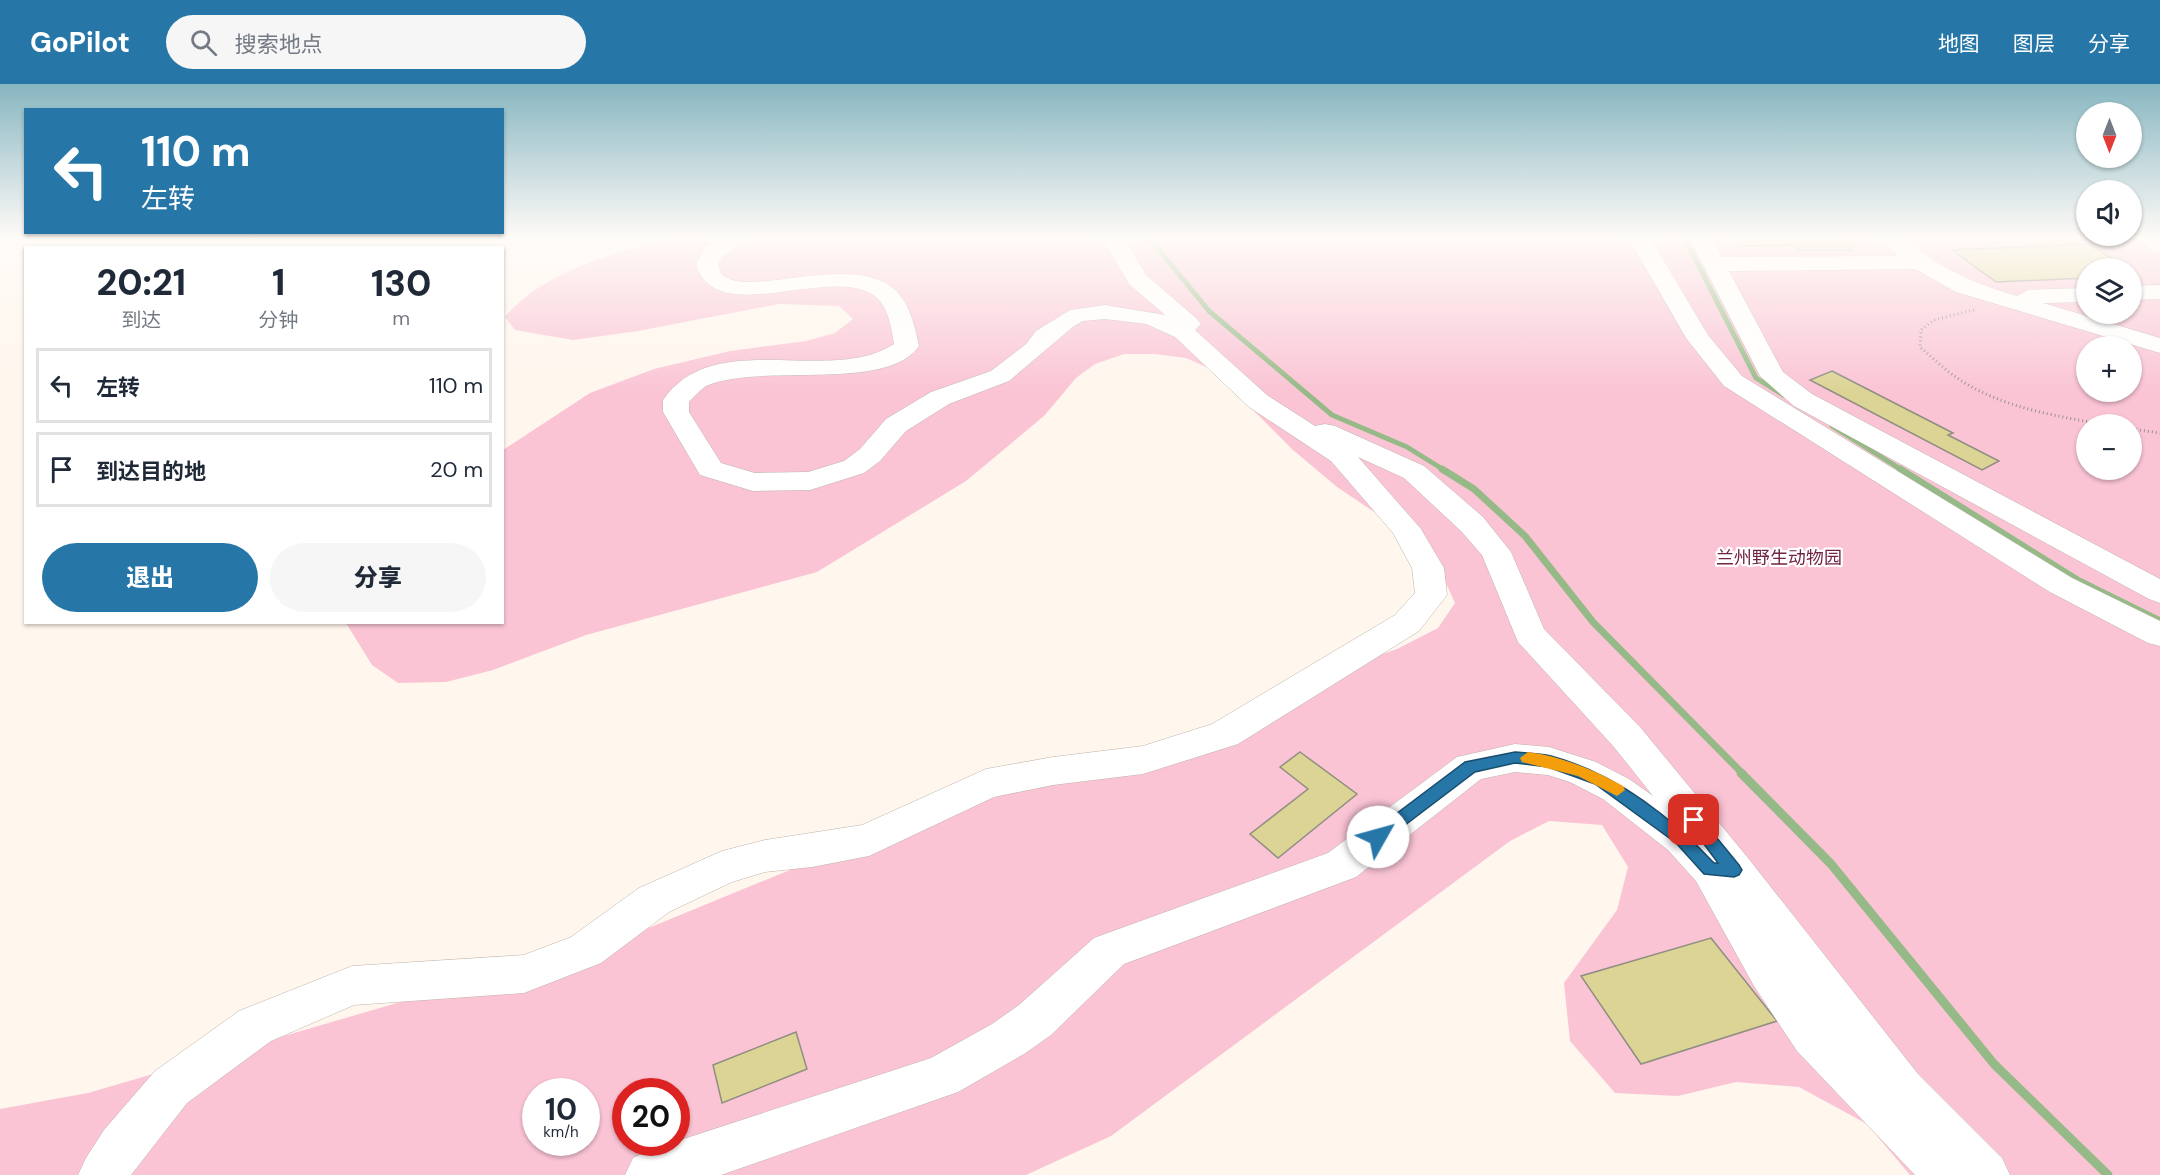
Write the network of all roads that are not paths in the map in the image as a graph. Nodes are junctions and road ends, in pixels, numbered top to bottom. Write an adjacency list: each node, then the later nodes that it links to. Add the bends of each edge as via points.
1 (879, 290): 14 (lane, via 890,299 904,331 907,346 900,356 865,364 730,371 693,383 680,394 675,406 710,470 737,479 770,483 810,481 854,467 896,425 939,398 1000,376 1066,321 1078,315 1105,312 1141,317 1184,332 1258,401 1341,455 1406,529 1428,568 1431,595 1407,623 1225,734 1143,760 986,784 869,840 765,856 723,868 654,900 586,950 524,974 352,986 255,1026 171,1087)
2 (1150, 290): 13 (lane, via 1286,407 1323,431 1414,472 1472,524 1496,552 1530,634 1627,737)
3 (1670, 290): 12 (lane, via 1698,338 1733,381 2061,585)
4 (1728, 290): 11 (lane, via 1773,376 1803,400)
5 (1973, 290): 9 (lane)
6 (2160, 292): 7 (lane)
7 (2142, 293)
8 (2076, 295): 9 (lane, via 2023,297)
9 (2016, 303): 10 (lane)
10 (2160, 346)
11 (2160, 592)
12 (2160, 635)
13 (1722, 870): 15 (lane, via 1616,789 1584,772 1531,758 1484,762 1470,767 1432,794 1342,865 1110,951 1035,1020 942,1076); 16 (lane, via 1769,972 1813,1036); 17 (lane, via 1901,1090)
14 (103, 1175)
15 (650, 1175)
16 (1949, 1175)
17 (1985, 1175)

